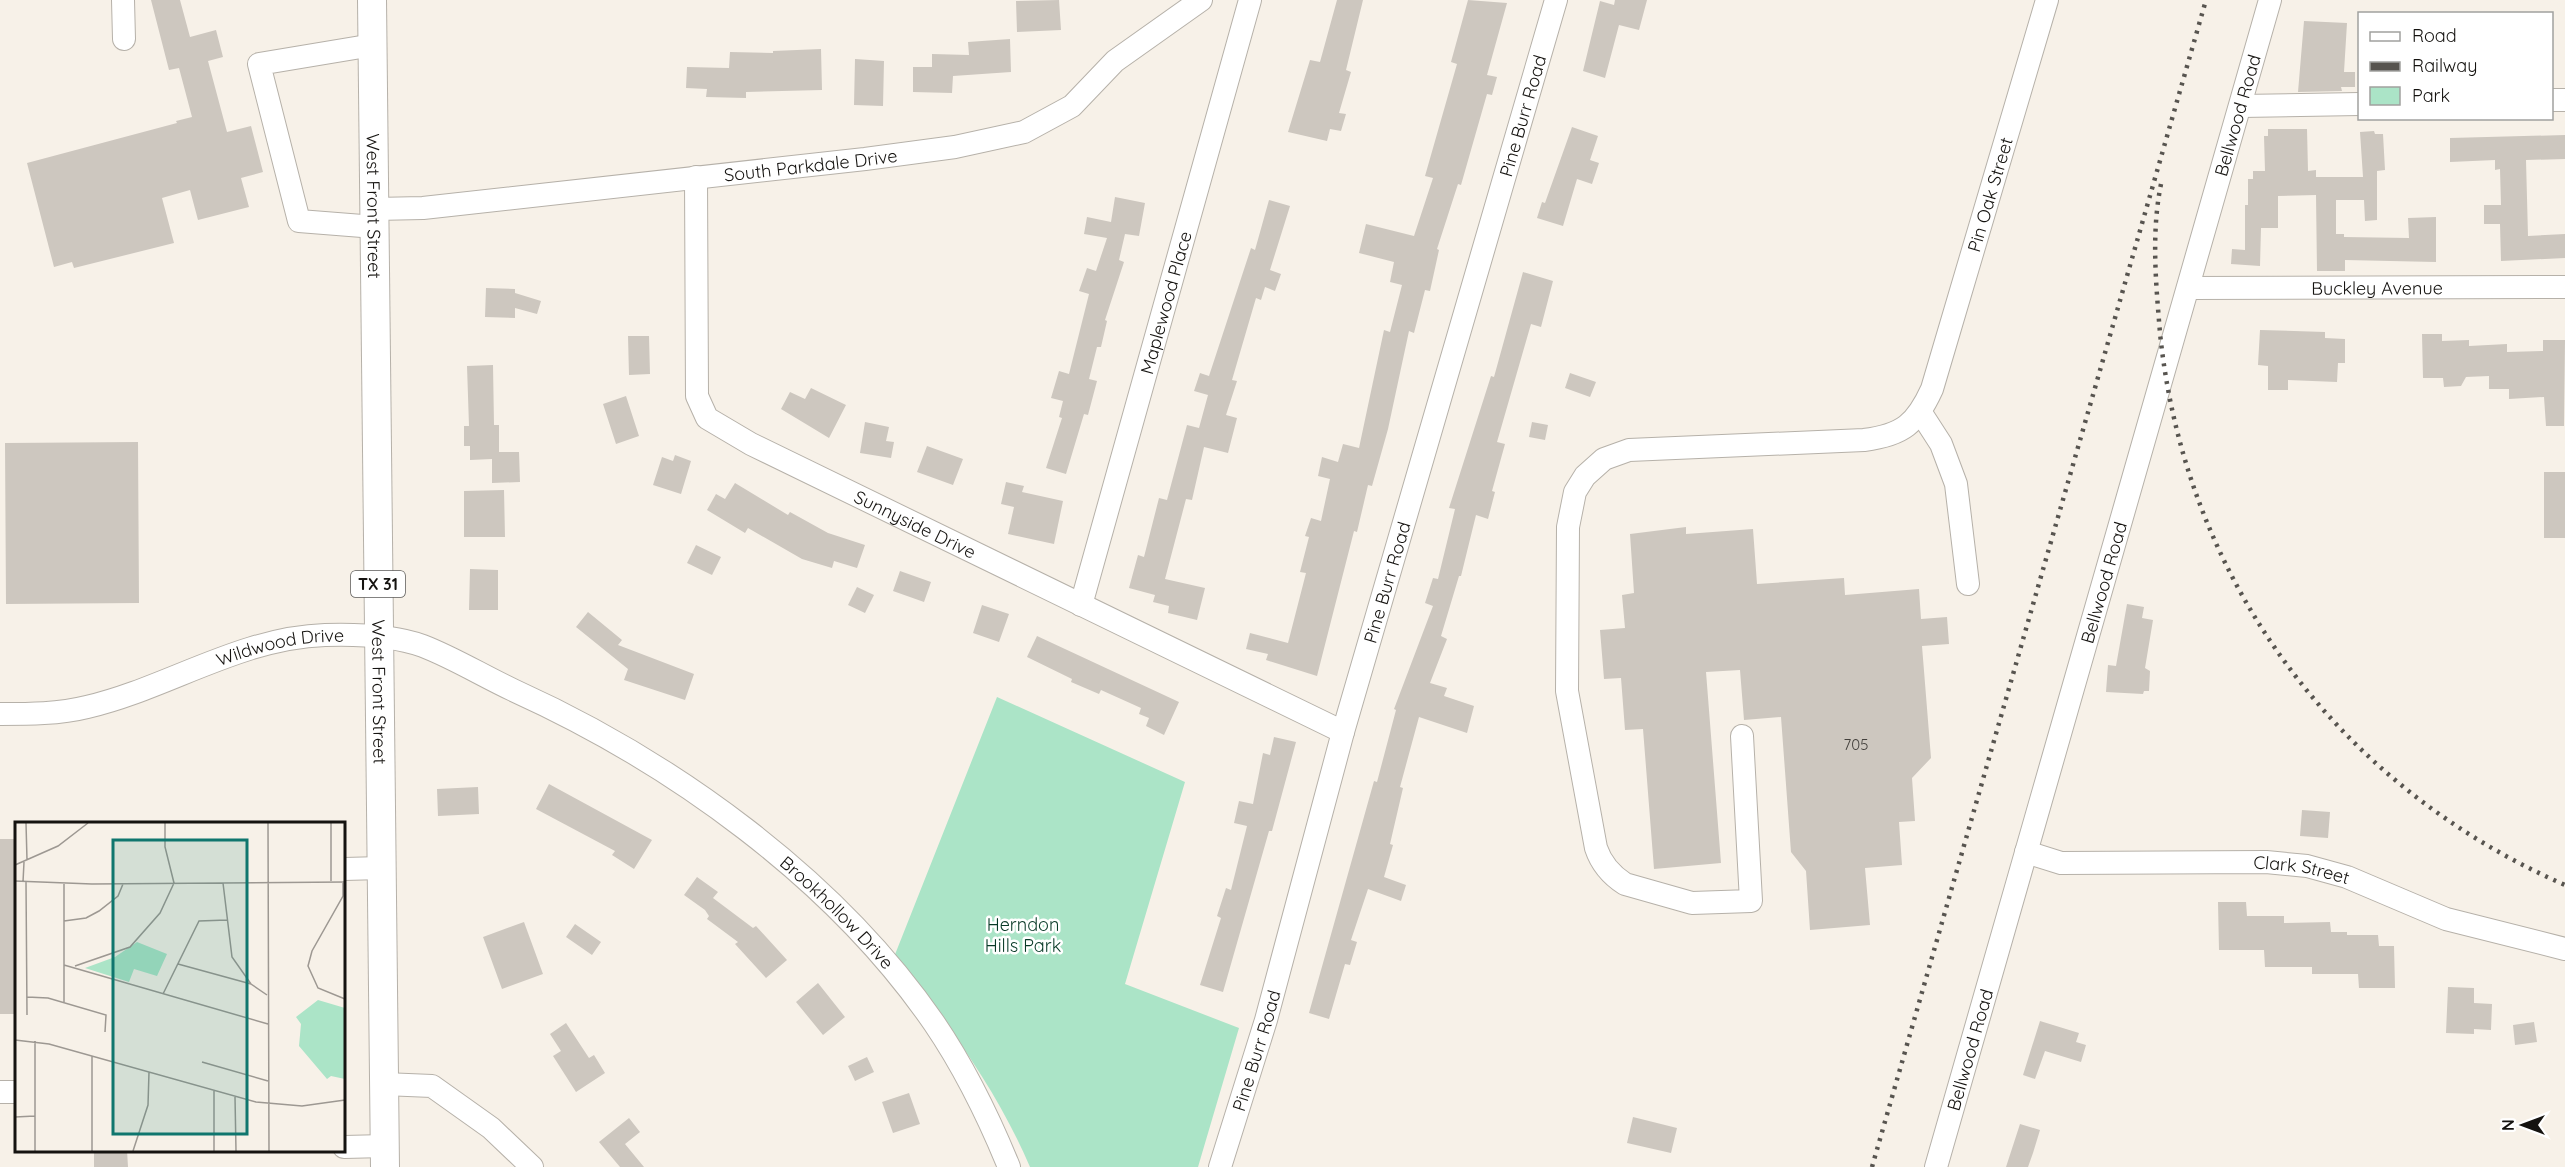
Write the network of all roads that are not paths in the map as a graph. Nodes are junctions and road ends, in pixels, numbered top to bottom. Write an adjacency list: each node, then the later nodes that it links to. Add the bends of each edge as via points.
1 (123, 0): 8 (street)
2 (372, 0): 9 (main road, West Front Street / TX 31)
3 (1201, 0): 12 (street, South Parkdale Drive, via 1115,61 1072,106 1024,132 955,147)
4 (1250, 0): 18 (street, Maplewood Place)
5 (1556, 0): 22 (street, Pine Burr Road)
6 (2047, 0): 16 (street, Pin Oak Street, via 1932,389)
7 (2270, 0): 11 (street, Bellwood Road)
8 (124, 39)
9 (373, 45): 13 (main road, West Front Street / TX 31); 13 (street, South Parkdale Drive, via 259,64 299,221)
10 (2358, 104): 11 (street)
11 (2241, 106): 15 (street, Bellwood Road)
12 (696, 177): 13 (street, South Parkdale Drive, via 423,208); 18 (street, Sunnyside Drive, via 697,396 707,418 751,444)
13 (375, 218): 19 (main road, West Front Street / TX 31)
14 (2565, 287): 15 (street, Buckley Avenue)
15 (2189, 288): 24 (street, Bellwood Road)
16 (1921, 413): 17 (street, via 1941,444 1956,484); 23 (street, via 1906,428 1886,437 1864,440 1629,450 1593,467 1575,492 1568,527 1568,703 1596,848 1616,878 1692,903 1751,901)
17 (1968, 584)
18 (1081, 605): 22 (street, Sunnyside Drive)
19 (378, 637): 20 (street, Wildwood Drive, via 327,635 273,640 84,708); 21 (street, Wildwood Drive, via 424,647); 25 (main road, West Front Street / TX 31)
20 (0, 714)
21 (588, 726): 32 (street, Brookhollow Drive, via 639,755 713,807 788,863 842,913 883,957 934,1023)
22 (1343, 732): 33 (street, Pine Burr Road, via 1266,1020)
23 (1742, 736)
24 (2026, 852): 27 (street, Clark Street, via 2061,863 2266,862 2307,866 2347,877 2446,919); 34 (street, Bellwood Road)
25 (382, 868): 26 (street); 28 (main road, West Front Street / TX 31)
26 (345, 869)
27 (2565, 949)
28 (384, 1084): 30 (main road, West Front Street / TX 31); 31 (street, via 432,1086 491,1128)
29 (345, 1147): 30 (street)
30 (385, 1156)
31 (532, 1167)
32 (1009, 1167)
33 (1220, 1167)
34 (1935, 1167)

